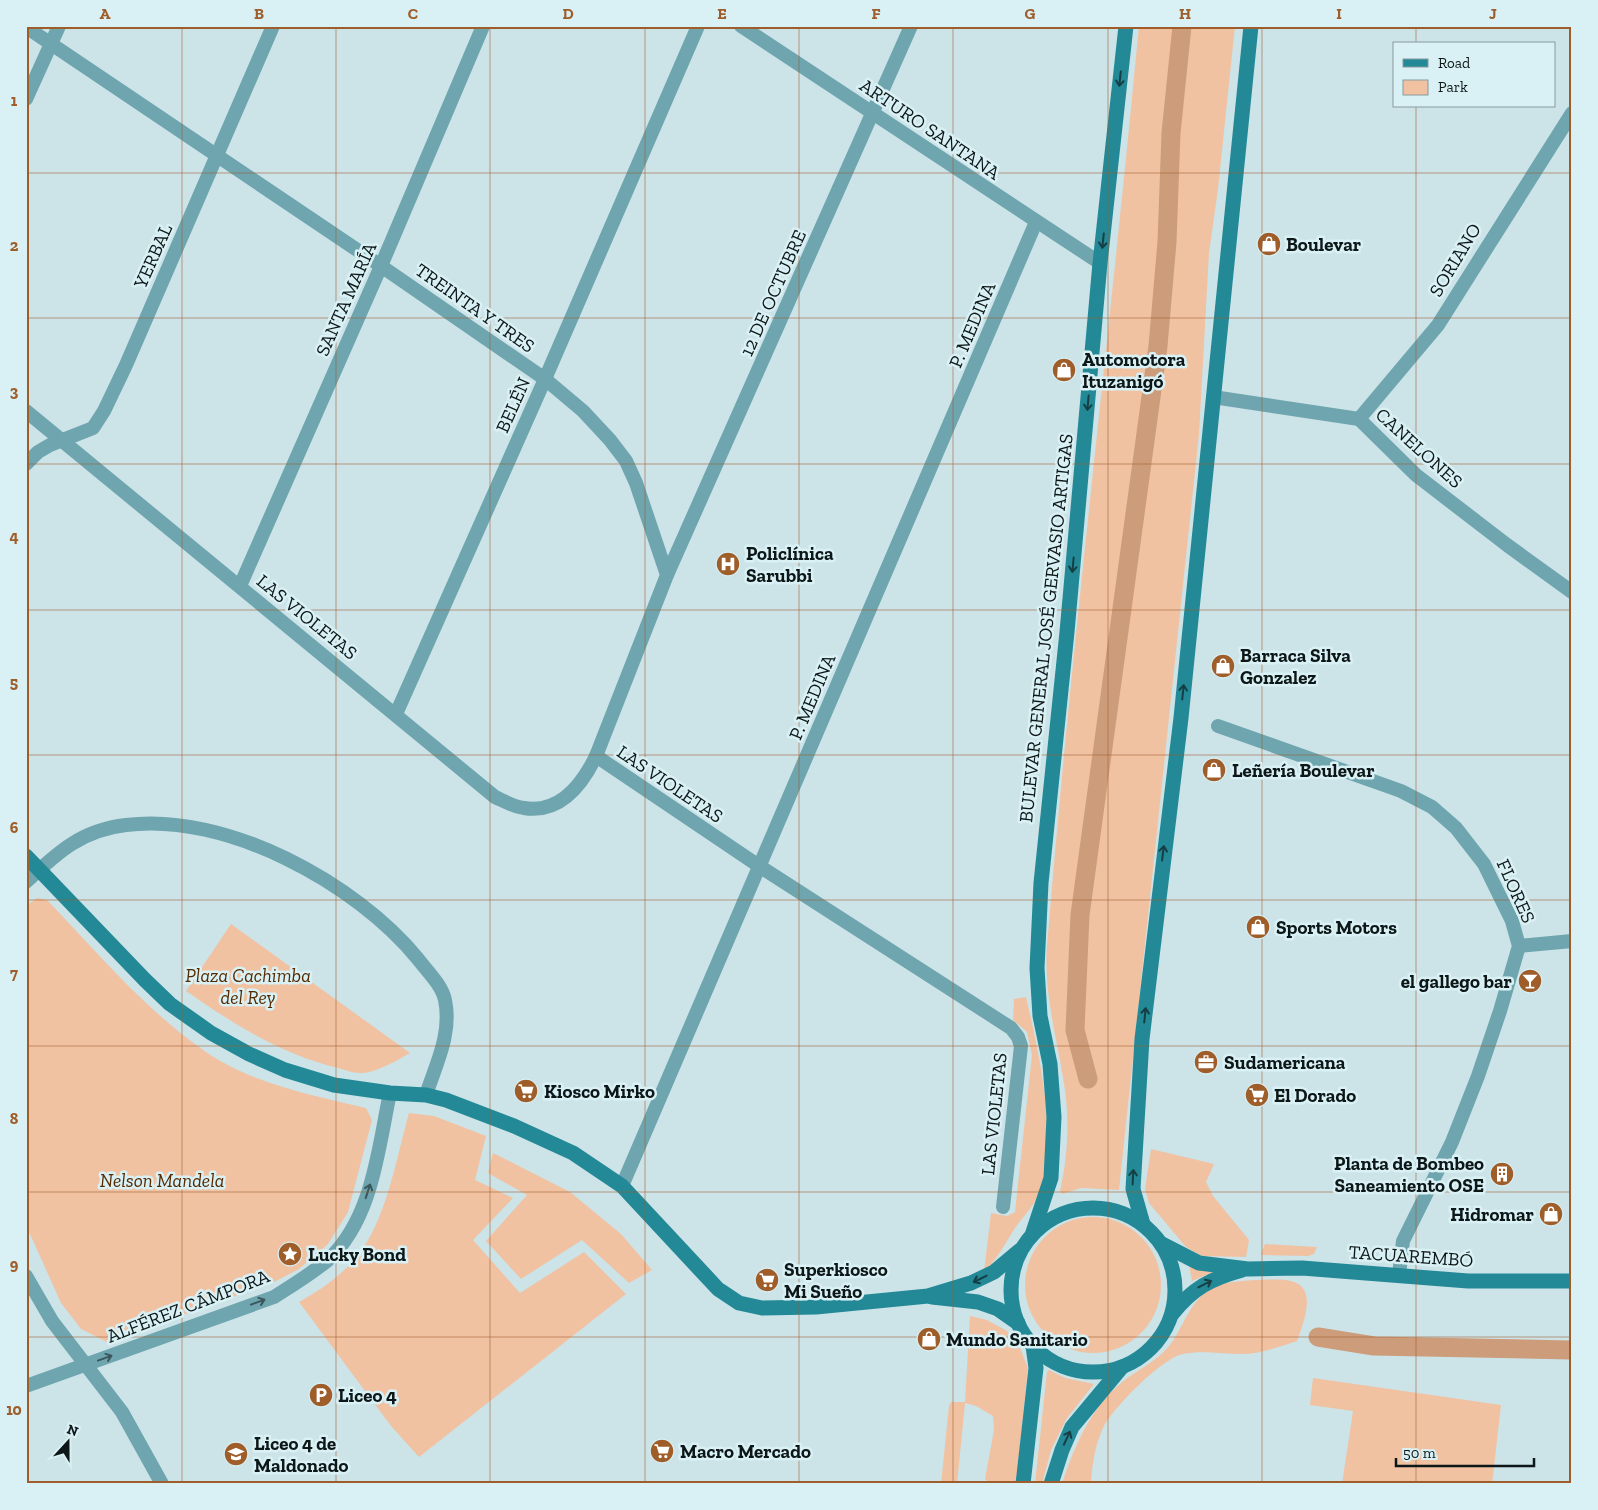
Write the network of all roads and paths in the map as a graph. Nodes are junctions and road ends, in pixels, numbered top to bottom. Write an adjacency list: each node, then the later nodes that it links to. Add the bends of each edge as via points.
1 (59, 26): 10 (street)
2 (273, 26): 14 (street, YERBAL)
3 (483, 26): 17 (street, SANTA MARÍA)
4 (698, 26): 18 (street, BELÉN)
5 (740, 26): 13 (street, ARTURO SANTANA)
6 (911, 26): 13 (street, 12 DE OCTUBRE)
7 (1126, 26): 16 (main road, BULEVAR GENERAL JOSÉ GERVASIO ARTIGAS, one-way to 16)
8 (1251, 26): 19 (main road)
9 (26, 27): 10 (street, TREINTA Y TRES)
10 (51, 44): 11 (street); 14 (street, TREINTA Y TRES)
11 (26, 99)
12 (1572, 113): 21 (street, SORIANO, via 1438,326)
13 (874, 114): 15 (street, ARTURO SANTANA); 24 (street, 12 DE OCTUBRE)
14 (218, 156): 17 (street, TREINTA Y TRES); 22 (street, YERBAL, via 104,411 93,428)
15 (1036, 222): 16 (street, ARTURO SANTANA); 31 (street, P. MEDINA)
16 (1100, 263): 41 (main road, BULEVAR GENERAL JOSÉ GERVASIO ARTIGAS, one-way to 41, via 1041,883 1037,968 1054,1117 1050,1178)
17 (381, 266): 18 (street, TREINTA Y TRES); 25 (street, SANTA MARÍA)
18 (545, 379): 24 (street, TREINTA Y TRES, via 583,411 626,462 650,519); 27 (street, BELÉN)
19 (1213, 397): 21 (street, CANELONES); 40 (main road, one-way to 19, via 1133,1189 1142,1039 1181,718)
20 (26, 411): 22 (street, LAS VIOLETAS)
21 (1359, 419): 26 (street, CANELONES, via 1416,476)
22 (62, 440): 23 (street, YERBAL, via 38,452); 25 (street, LAS VIOLETAS)
23 (26, 464)
24 (667, 575): 29 (street)
25 (240, 586): 27 (street, LAS VIOLETAS)
26 (1572, 592)
27 (396, 714): 29 (street, LAS VIOLETAS, via 495,797 523,808 546,809 558,804 586,776)
28 (1218, 726): 35 (street, FLORES, via 1393,788 1432,807 1456,828 1484,864 1512,921)
29 (596, 756): 31 (street, LAS VIOLETAS)
30 (26, 856): 32 (main road)
31 (759, 866): 38 (street, P. MEDINA); 39 (street, LAS VIOLETAS, via 1011,1028 1018,1037 1021,1046)
32 (39, 870): 33 (street); 36 (main road, via 170,1004 211,1033 286,1070 334,1085); 37 (street, via 62,848 95,832 125,825 157,823 199,828 238,839 293,862 330,883 388,926 433,978 445,998 448,1029)
33 (26, 882)
34 (1572, 941): 35 (street)
35 (1519, 946): 45 (street, FLORES, via 1478,1076 1452,1142 1403,1241)
36 (390, 1093): 37 (main road); 52 (street, ALFÉREZ CÁMPORA, one-way to 36, via 274,1297 307,1277 329,1258 363,1207 376,1163)
37 (426, 1095): 38 (main road, via 514,1126 572,1153)
38 (622, 1186): 48 (main road, via 718,1289 739,1303 762,1308 816,1307)
39 (1003, 1207)
40 (1143, 1224): 41 (main road, via 1122,1213 1099,1208 1075,1209 1052,1218); 42 (main road)
41 (1033, 1232): 43 (main road)
42 (1162, 1244): 44 (main road, TACUAREMBÓ, via 1199,1263); 49 (main road, via 1172,1266 1175,1291)
43 (1020, 1251): 48 (main road, one-way to 48, via 994,1272); 50 (main road, via 1011,1275 1011,1300)
44 (1248, 1269): 45 (main road, TACUAREMBÓ, via 1302,1268); 49 (main road, TACUAREMBÓ, one-way to 44, via 1197,1288 1222,1276)
45 (1399, 1274): 47 (main road, TACUAREMBÓ, via 1468,1281)
46 (26, 1276): 52 (street, via 52,1321)
47 (1572, 1281)
48 (928, 1296): 50 (main road, via 978,1302 998,1309)
49 (1172, 1315): 53 (main road, via 1161,1337 1144,1355)
50 (1018, 1323): 51 (main road)
51 (1033, 1346): 53 (main road, via 1052,1361 1074,1370 1098,1372); 56 (main road, via 1036,1368)
52 (86, 1365): 54 (street, ALFÉREZ CÁMPORA); 55 (street, via 122,1412)
53 (1122, 1367): 57 (main road, one-way to 53, via 1072,1427)
54 (26, 1386)
55 (162, 1484)
56 (1023, 1484)
57 (1051, 1484)

